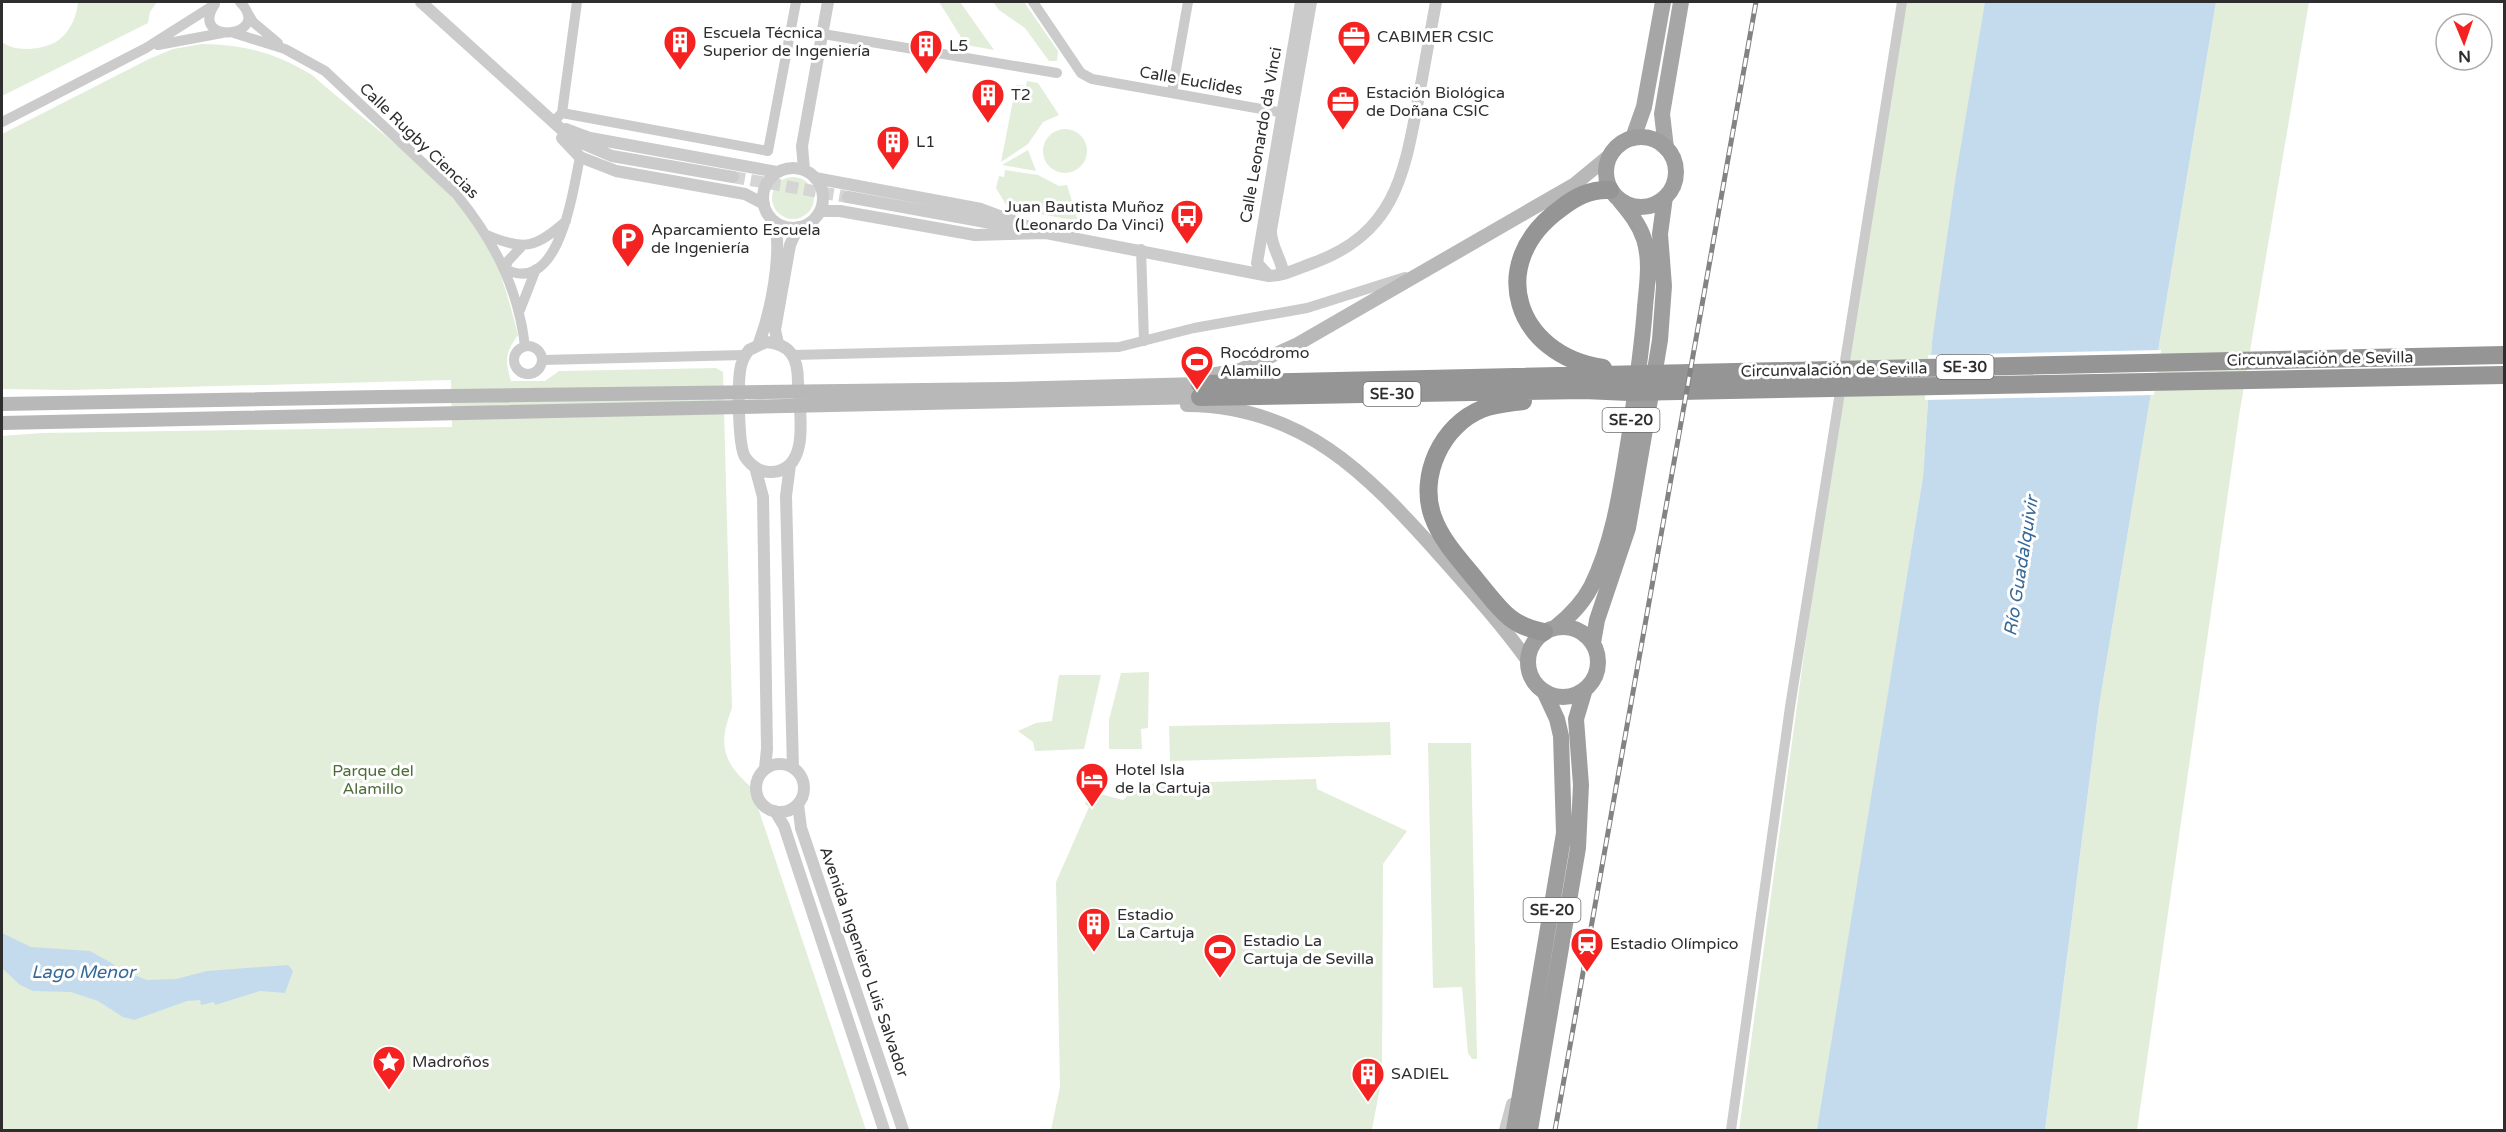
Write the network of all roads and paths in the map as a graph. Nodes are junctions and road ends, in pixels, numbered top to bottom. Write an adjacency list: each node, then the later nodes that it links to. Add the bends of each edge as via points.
1 (421, 2): 25 (street)
2 (577, 2): 22 (street)
3 (796, 2): 22 (street, via 768,151)
4 (828, 2): 17 (street)
5 (1033, 2): 21 (street, Calle Euclides, via 1086,76)
6 (1188, 2): 21 (street)
7 (1301, 2): 23 (street, Calle Leonardo da Vinci)
8 (1311, 2): 23 (street, Calle Leonardo da Vinci)
9 (1436, 2): 51 (street, via 1407,161 1397,189 1353,243 1319,261)
10 (1663, 2): 26 (main road, via 1644,107)
11 (1681, 2): 27 (main road, via 1662,114)
12 (1902, 2): 85 (street, via 1790,707)
13 (216, 3): 15 (street, via 211,21); 18 (street)
14 (243, 5): 16 (street, via 246,22); 19 (street, via 253,22)
15 (222, 33): 16 (street); 18 (street)
16 (234, 33): 19 (street)
17 (823, 34): 20 (street); 30 (street, via 802,147)
18 (146, 48): 24 (street)
19 (285, 49): 43 (street, Calle Rugby Ciencias, via 325,71 456,194)
20 (1057, 73)
21 (1172, 92): 23 (street, Calle Euclides)
22 (562, 113): 25 (street)
23 (1286, 114): 51 (street, Calle Leonardo da Vinci); 51 (street, Calle Leonardo da Vinci, via 1271,230)
24 (2, 122)
25 (556, 125): 29 (street); 31 (street, via 590,138); 32 (street, via 586,146 612,156)
26 (1632, 138): 27 (highway, via 1645,137); 28 (highway, via 1623,141)
27 (1666, 148): 36 (highway, SE-20, via 1676,178)
28 (1610, 156): 34 (highway, via 1606,179); 48 (main road, via 1575,184)
29 (580, 157): 37 (street, via 616,171 745,194); 39 (street)
30 (804, 170): 31 (street, via 786,168); 33 (street)
31 (777, 172): 37 (street, via 765,186)
32 (733, 177)
33 (815, 178): 38 (street, via 822,188); 42 (street, via 981,209)
34 (1615, 195): 36 (highway, via 1644,207); 62 (highway, via 1583,194 1543,221 1526,247 1519,267 1519,296 1532,329); 70 (highway, SE-20, via 1636,219 1644,240 1648,264 1643,343 1611,529 1583,602)
35 (848, 197): 42 (street)
36 (1665, 197): 71 (highway, SE-20, via 1660,234 1664,286 1660,340 1628,528)
37 (764, 204): 40 (street)
38 (820, 211): 41 (street, via 815,219); 42 (street, via 840,211 975,235)
39 (566, 220): 44 (street, via 549,237); 46 (street, via 561,238)
40 (775, 222): 41 (street); 54 (street, via 779,243)
41 (798, 227): 55 (street, via 787,260 775,330)
42 (1046, 233): 45 (street)
43 (487, 235): 44 (street); 50 (street, Calle Rugby Ciencias)
44 (526, 245): 46 (street, via 542,250); 50 (street, via 508,261)
45 (1141, 249): 47 (street); 53 (street)
46 (546, 260): 49 (street)
47 (1202, 261): 51 (street); 51 (street)
48 (1436, 266): 53 (street, via 1307,308); 63 (main road, via 1322,332)
49 (536, 268): 50 (street, via 523,273); 52 (street)
50 (505, 269): 52 (street, Calle Rugby Ciencias)
51 (1270, 269)
52 (520, 310): 56 (street, Calle Rugby Ciencias)
53 (1144, 341): 57 (street, via 1119,347)
54 (759, 343): 55 (street); 58 (street)
55 (778, 343): 57 (street)
56 (525, 346): 60 (street, via 537,349); 60 (street, via 515,356 520,372 534,374)
57 (794, 354): 68 (street, via 798,366 800,449)
58 (744, 355): 60 (street); 69 (street, via 740,370 742,451)
59 (2505, 355): 62 (highway, Circunvalación de Sevilla / SE-30, via 1647,374)
60 (543, 360)
61 (2505, 375): 62 (highway, Circunvalación de Sevilla / SE-30, via 1629,392)
62 (1584, 382): 63 (highway, SE-30); 70 (highway, via 1483,408 1449,433 1431,472 1432,513 1446,543 1512,620 1527,629)
63 (1200, 391): 65 (main road, via 981,388); 67 (main road, via 1119,401); 72 (main road, via 1331,449 1354,466 1387,496)
64 (2, 397): 65 (main road, via 193,394)
65 (227, 399): 66 (main road)
66 (2, 404)
67 (2, 423)
68 (790, 465): 69 (street, via 772,472); 76 (street, via 786,496)
69 (755, 467): 75 (street, via 763,497)
70 (1550, 629): 71 (highway, via 1576,629); 72 (highway, SE-20, via 1536,639)
71 (1593, 643): 73 (highway, SE-20, via 1598,662)
72 (1527, 660): 74 (highway, SE-20, via 1532,680)
73 (1585, 689): 74 (highway, via 1564,697); 84 (highway, SE-20, via 1576,719 1581,785 1578,848)
74 (1544, 691): 79 (highway, SE-20, via 1561,736 1565,805 1562,852)
75 (765, 768): 76 (street, via 779,764); 78 (street, via 755,789 761,803)
76 (793, 768): 77 (street, via 803,781)
77 (798, 804): 78 (street, via 783,812); 81 (street, Avenida Ingeniero Luis Salvador, via 801,828)
78 (775, 811): 80 (street, Avenida Ingeniero Luis Salvador, via 784,826)
79 (1531, 1036): 82 (street); 83 (highway, SE-20)
80 (884, 1131)
81 (903, 1131)
82 (1505, 1131)
83 (1514, 1131)
84 (1530, 1131)
85 (1731, 1131)

